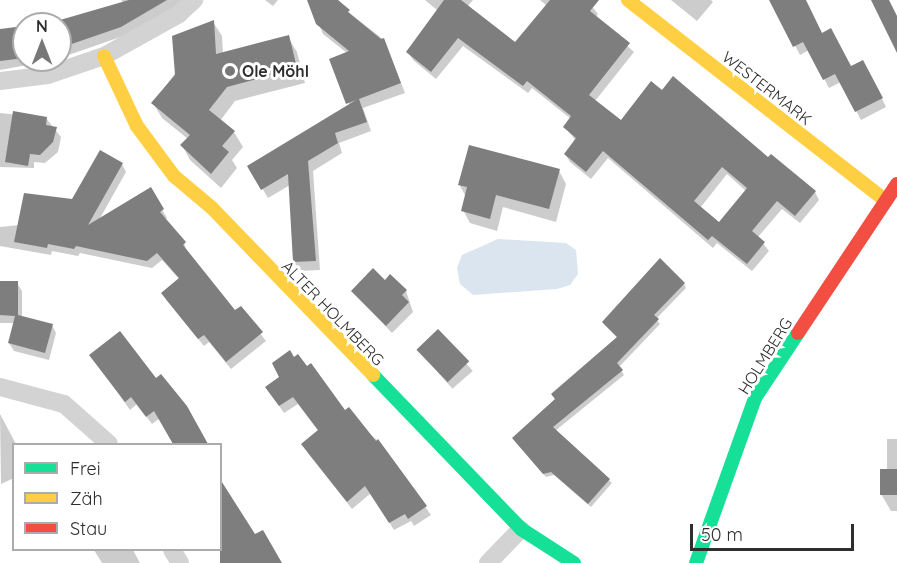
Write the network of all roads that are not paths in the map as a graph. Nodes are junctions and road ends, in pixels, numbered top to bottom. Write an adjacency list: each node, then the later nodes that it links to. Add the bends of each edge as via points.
1 (194, 0): 3 (street, via 179,14)
2 (628, 0): 6 (street, WESTERMARK)
3 (104, 56): 4 (street, via 48,75); 9 (street, ALTER HOLMBERG, via 137,126 174,176 212,208)
4 (0, 81)
5 (897, 184): 6 (street, HOLMBERG)
6 (886, 201): 12 (street, HOLMBERG, via 755,398)
7 (0, 387): 8 (street, via 63,404)
8 (108, 443)
9 (521, 529): 10 (street); 11 (street, ALTER HOLMBERG)
10 (488, 563)
11 (574, 563)
12 (696, 563)

